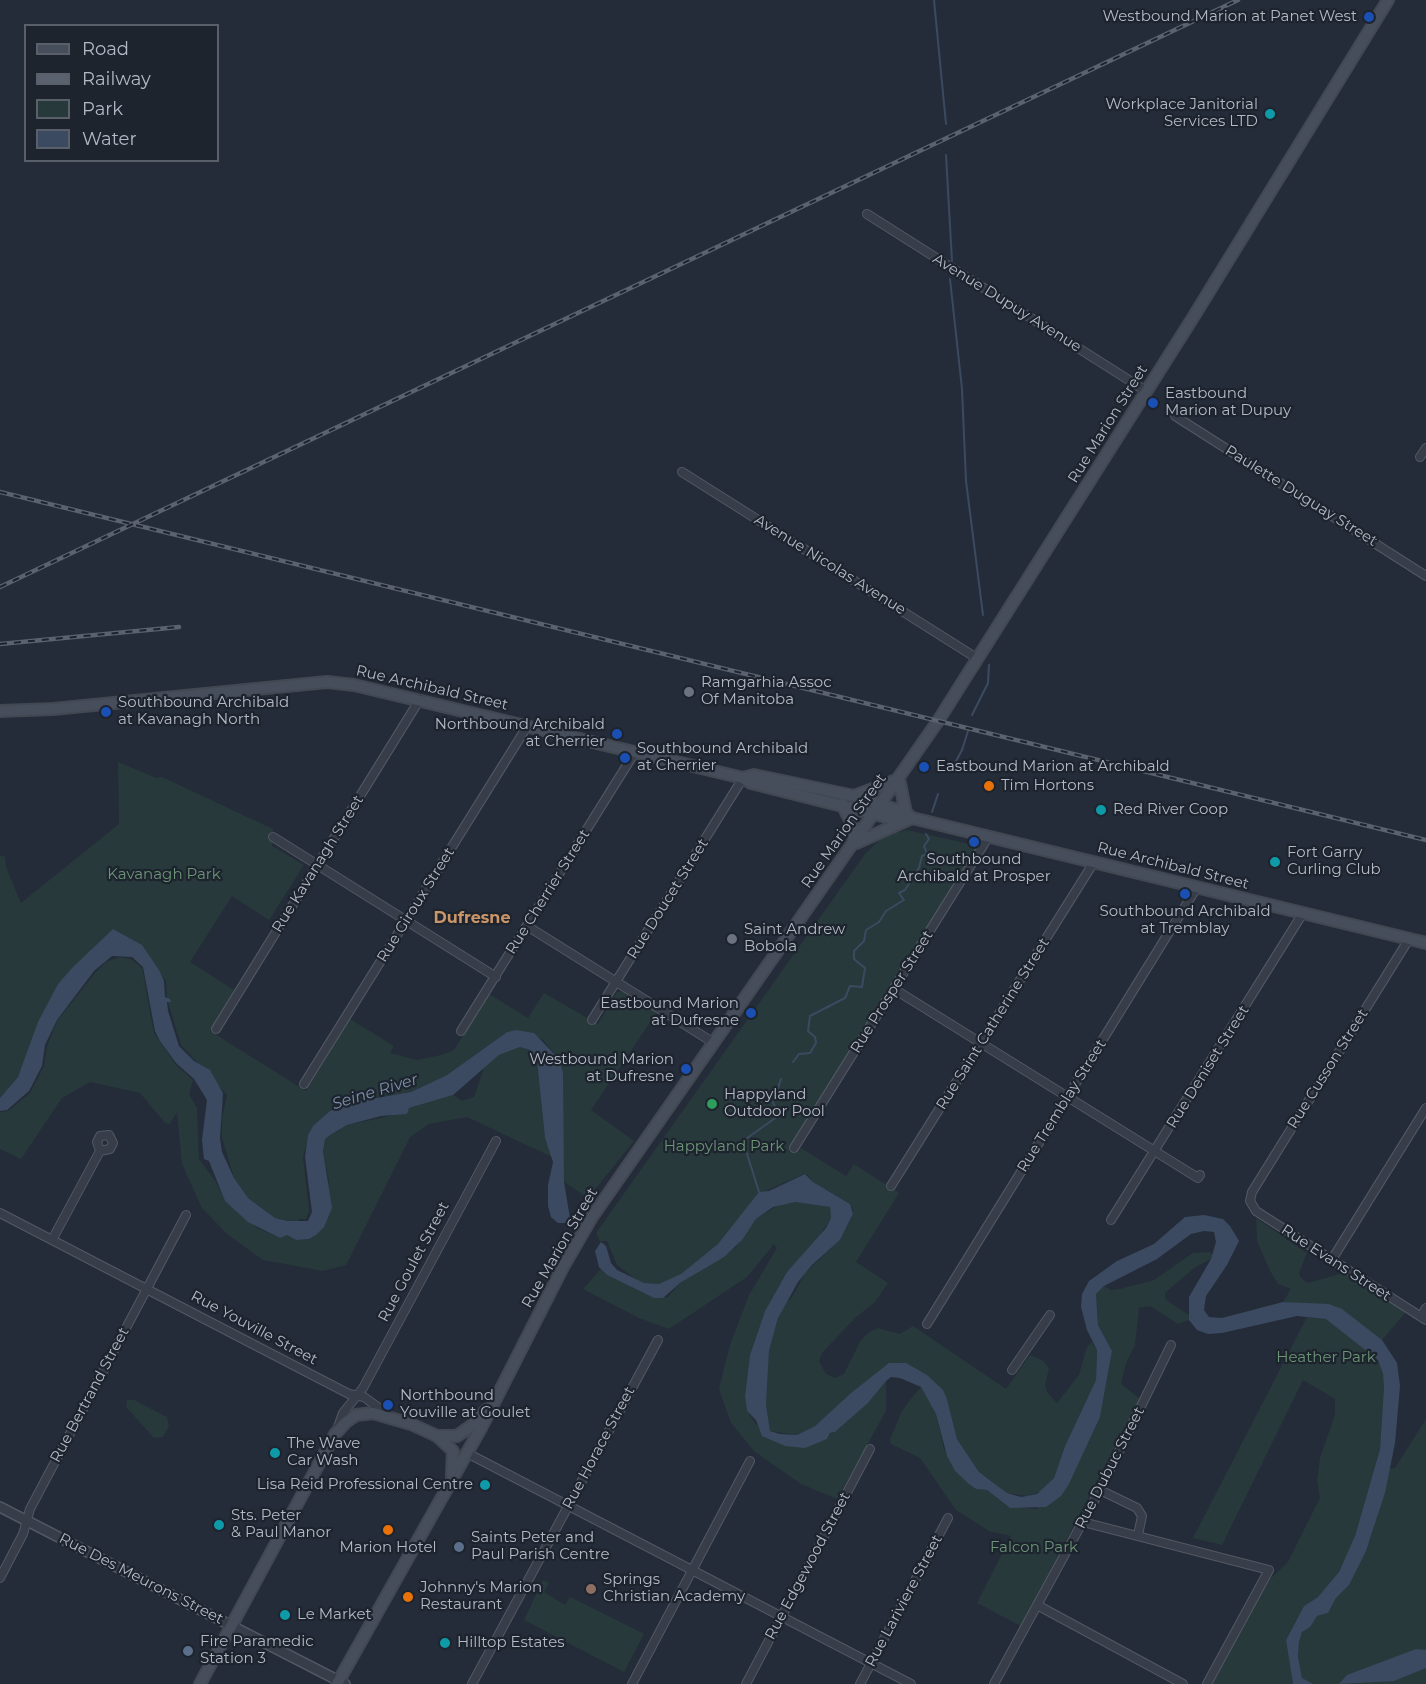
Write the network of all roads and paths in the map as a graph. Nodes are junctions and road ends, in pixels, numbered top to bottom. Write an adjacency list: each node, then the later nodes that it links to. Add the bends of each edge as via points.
1 (1388, 0): 3 (main road, Rue Marion Street)
2 (867, 214): 3 (street, Avenue Dupuy Avenue)
3 (1146, 391): 9 (main road, Rue Marion Street)
4 (1175, 416): 8 (street, Paulette Duguay Street)
5 (1426, 448): 6 (street)
6 (1420, 457)
7 (682, 472): 9 (street, Avenue Nicolas Avenue)
8 (1426, 576)
9 (978, 659): 15 (main road, Rue Marion Street)
10 (420, 699): 11 (main road, Rue Archibald Street, via 327,682); 12 (main road, Rue Archibald Street); 24 (street, Rue Kavanagh Street)
11 (0, 711)
12 (528, 725): 13 (main road, Rue Archibald Street); 27 (street, Rue Giroux Street)
13 (635, 752): 14 (main road, Rue Archibald Street); 28 (street, Rue Cherrier Street)
14 (743, 778): 16 (main road, Rue Archibald Street, via 757,775); 17 (main road, Rue Archibald Street); 32 (street, Rue Doucet Street)
15 (899, 779): 16 (main road); 18 (main road, Rue Marion Street); 19 (main road)
16 (854, 796): 18 (main road, Rue Archibald Street)
17 (842, 804): 18 (main road, Rue Archibald Street); 22 (main road, via 854,826)
18 (878, 809): 19 (main road, Rue Archibald Street); 22 (main road, Rue Marion Street)
19 (910, 818): 20 (main road, Rue Archibald Street); 22 (main road)
20 (989, 836): 23 (main road, Rue Archibald Street); 33 (street, Rue Prosper Street)
21 (273, 837): 24 (street)
22 (853, 844): 38 (main road, Rue Marion Street)
23 (1094, 862): 25 (main road, Rue Archibald Street); 37 (street, Rue Saint Catherine Street)
24 (318, 864): 27 (street); 35 (street, Rue Kavanagh Street)
25 (1197, 887): 26 (main road, Rue Archibald Street); 40 (street, Rue Tremblay Street)
26 (1303, 913): 29 (main road, Rue Archibald Street); 45 (street, Rue Deniset Street)
27 (406, 921): 31 (street); 39 (street, Rue Giroux Street)
28 (527, 926): 31 (street, Rue Cherrier Street); 32 (street)
29 (1409, 939): 30 (main road, Rue Archibald Street); 48 (street, Rue Cusson Street)
30 (1426, 943)
31 (495, 977): 36 (street, Rue Cherrier Street)
32 (616, 982): 34 (street, Rue Doucet Street); 38 (street)
33 (894, 989): 37 (street); 43 (street, Rue Prosper Street)
34 (592, 1020)
35 (216, 1029)
36 (461, 1031)
37 (981, 1042): 40 (street); 47 (street, Rue Saint Catherine Street)
38 (714, 1043): 63 (main road, Rue Marion Street, via 592,1217)
39 (304, 1084)
40 (1068, 1097): 45 (street); 58 (street, Rue Tremblay Street)
41 (1426, 1108): 53 (street)
42 (496, 1141): 62 (street, Rue Goulet Street)
43 (794, 1148)
44 (100, 1150): 52 (street)
45 (1156, 1151): 46 (street, via 1198,1178); 51 (street, Rue Deniset Street)
46 (1200, 1175)
47 (891, 1186)
48 (1250, 1201): 53 (street, Rue Evans Street, via 1256,1210)
49 (0, 1213): 52 (street, Rue Youville Street)
50 (186, 1215): 54 (street, Rue Bertrand Street)
51 (1111, 1220)
52 (52, 1240): 54 (street, Rue Youville Street)
53 (1331, 1260): 57 (street, Rue Evans Street)
54 (146, 1288): 62 (street, Rue Youville Street); 75 (street, Rue Bertrand Street)
55 (1426, 1308): 57 (street)
56 (1050, 1315): 61 (street)
57 (1423, 1318)
58 (927, 1324)
59 (658, 1340): 73 (street, Rue Horace Street)
60 (1171, 1345): 71 (street, Rue Dubuc Street)
61 (1012, 1370)
62 (356, 1396): 64 (street, Rue Youville Street, via 364,1397); 65 (street, Rue Goulet Street, via 343,1413)
63 (490, 1406): 66 (main road, via 457,1436); 68 (main road, Rue Marion Street)
64 (392, 1417): 65 (main road, via 356,1415); 66 (main road, Rue Youville Street)
65 (335, 1434): 82 (main road)
66 (437, 1436): 70 (main road, via 453,1451)
67 (870, 1449): 81 (street, Rue Edgewood Street)
68 (467, 1453): 70 (main road, Rue Marion Street); 73 (street)
69 (750, 1461): 78 (street)
70 (451, 1478): 84 (main road, Rue Marion Street)
71 (1100, 1490): 76 (street, Rue Dubuc Street); 77 (street, via 1137,1508 1142,1516)
72 (0, 1507): 75 (street, Rue Des Meurons Street)
73 (568, 1507): 78 (street); 86 (street, Rue Horace Street)
74 (948, 1518): 83 (street, Rue Lariviere Street)
75 (27, 1521): 79 (street, Rue Bertrand Street); 82 (street, Rue Des Meurons Street)
76 (1083, 1522): 77 (street); 80 (street, Rue Dubuc Street)
77 (1138, 1535): 93 (street, via 1269,1570)
78 (692, 1572): 81 (street); 87 (street)
79 (0, 1578)
80 (1037, 1605): 91 (street, Rue Dubuc Street); 92 (street)
81 (781, 1617): 83 (street); 88 (street, Rue Edgewood Street)
82 (232, 1625): 84 (street, Rue Des Meurons Street); 85 (main road)
83 (871, 1664): 89 (street, Rue Lariviere Street); 90 (street)
84 (340, 1683)
85 (200, 1684)
86 (472, 1684)
87 (632, 1684)
88 (746, 1684)
89 (860, 1684)
90 (911, 1684)
91 (994, 1684)
92 (1183, 1684)
93 (1207, 1684)

